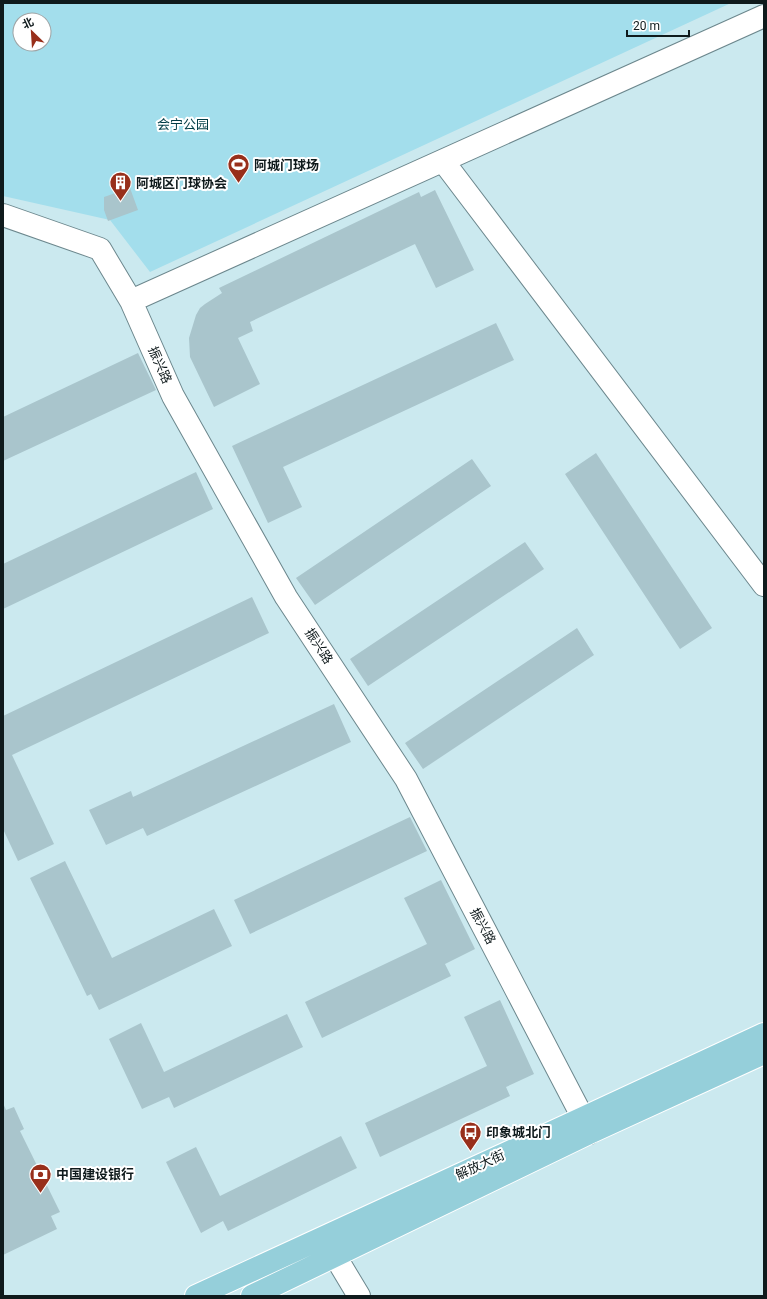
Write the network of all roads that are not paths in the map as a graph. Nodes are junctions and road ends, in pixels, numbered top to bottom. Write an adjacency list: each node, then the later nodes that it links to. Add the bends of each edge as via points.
1 (764, 16): 2 (street)
2 (443, 160): 4 (street); 5 (street)
3 (3, 215): 4 (street, 振兴路, via 100,249)
4 (131, 301): 8 (street, 振兴路, via 173,396 286,597 406,779)
5 (764, 585)
6 (764, 1034): 8 (main road, 解放大街)
7 (764, 1053): 8 (main road, 解放大街)
8 (586, 1126): 9 (main road, 解放大街); 10 (main road, 解放大街)
9 (335, 1256): 11 (main road, 解放大街); 12 (street)
10 (196, 1296)
11 (252, 1296)
12 (359, 1296)

